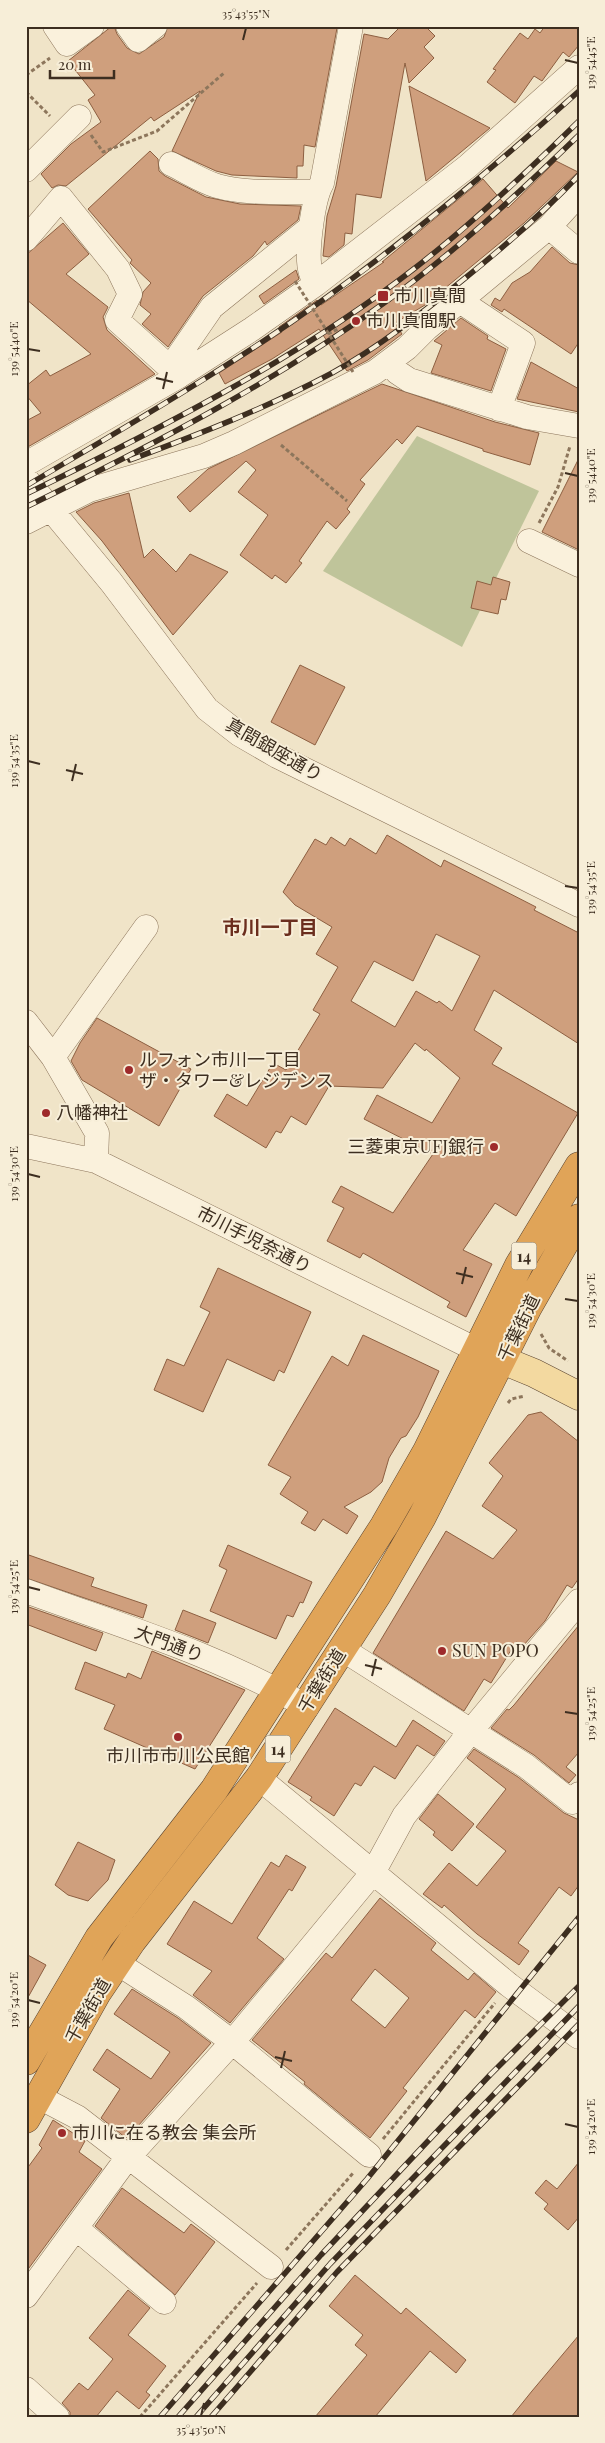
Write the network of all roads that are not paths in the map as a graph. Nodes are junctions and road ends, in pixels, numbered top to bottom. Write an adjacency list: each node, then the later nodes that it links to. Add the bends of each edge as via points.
1 (92, 26): 5 (street)
2 (128, 26): 3 (street, via 138,40)
3 (155, 26)
4 (351, 26): 10 (street, via 322,183)
5 (61, 35)
6 (579, 67): 16 (street, via 468,166)
7 (72, 124): 9 (street)
8 (171, 164): 10 (street, via 215,185 247,192)
9 (26, 170)
10 (317, 192): 12 (street)
11 (579, 194): 13 (street)
12 (311, 227): 16 (street, via 311,273); 19 (street, via 212,306)
13 (549, 227): 15 (street); 17 (street)
14 (28, 232): 19 (street, via 61,198 118,269 130,294 117,320)
15 (579, 252)
16 (306, 283): 19 (street, via 252,330)
17 (460, 302): 18 (street); 20 (street, via 523,343)
18 (389, 362): 20 (street, via 409,380); 24 (street, via 293,416 204,456 89,490)
19 (175, 372): 22 (street)
20 (499, 409): 21 (street)
21 (577, 426)
22 (26, 464)
23 (26, 479): 24 (street, 真間銀座通り)
24 (51, 510): 25 (street); 28 (street, 真間銀座通り, via 111,582 207,709 239,734 277,756)
25 (26, 522)
26 (529, 542): 27 (street)
27 (579, 564)
28 (579, 905)
29 (146, 927): 31 (street)
30 (26, 1022): 31 (street)
31 (53, 1057): 33 (street, via 98,1133)
32 (26, 1146): 33 (street, 市川手児奈通り)
33 (96, 1161): 36 (street, 市川手児奈通り)
34 (579, 1166): 36 (highway, 千葉街道 / 14, via 519,1265)
35 (579, 1218): 37 (highway, 千葉街道 / 14)
36 (477, 1350): 37 (main road); 42 (highway, 千葉街道 / 14, via 401,1496)
37 (502, 1361): 38 (main road); 41 (highway, 千葉街道 / 14, via 422,1517)
38 (579, 1396)
39 (26, 1591): 42 (street, 大門通り, via 204,1656)
40 (579, 1601): 44 (street)
41 (342, 1649): 43 (highway, 千葉街道 / 14); 44 (street)
42 (279, 1690): 43 (street, 大門通り); 51 (highway, 千葉街道 / 14, via 214,1790 99,1938)
43 (307, 1707): 45 (highway, 千葉街道 / 14)
44 (470, 1732): 46 (street, via 526,1766 572,1802); 47 (street, via 404,1816)
45 (259, 1778): 47 (street); 48 (highway, 千葉街道 / 14)
46 (579, 1794)
47 (374, 1872): 49 (street, via 509,1985); 50 (street)
48 (117, 1963): 50 (street, via 186,2007); 52 (highway, 千葉街道 / 14, via 97,1992)
49 (579, 2037)
50 (232, 2042): 53 (street); 54 (street)
51 (26, 2061)
52 (33, 2108): 54 (street, via 77,2117)
53 (369, 2155)
54 (129, 2156): 55 (street); 56 (street)
55 (76, 2228): 57 (street); 58 (street)
56 (271, 2267)
57 (26, 2296)
58 (164, 2302)
59 (26, 2389): 60 (street)
60 (57, 2417)

